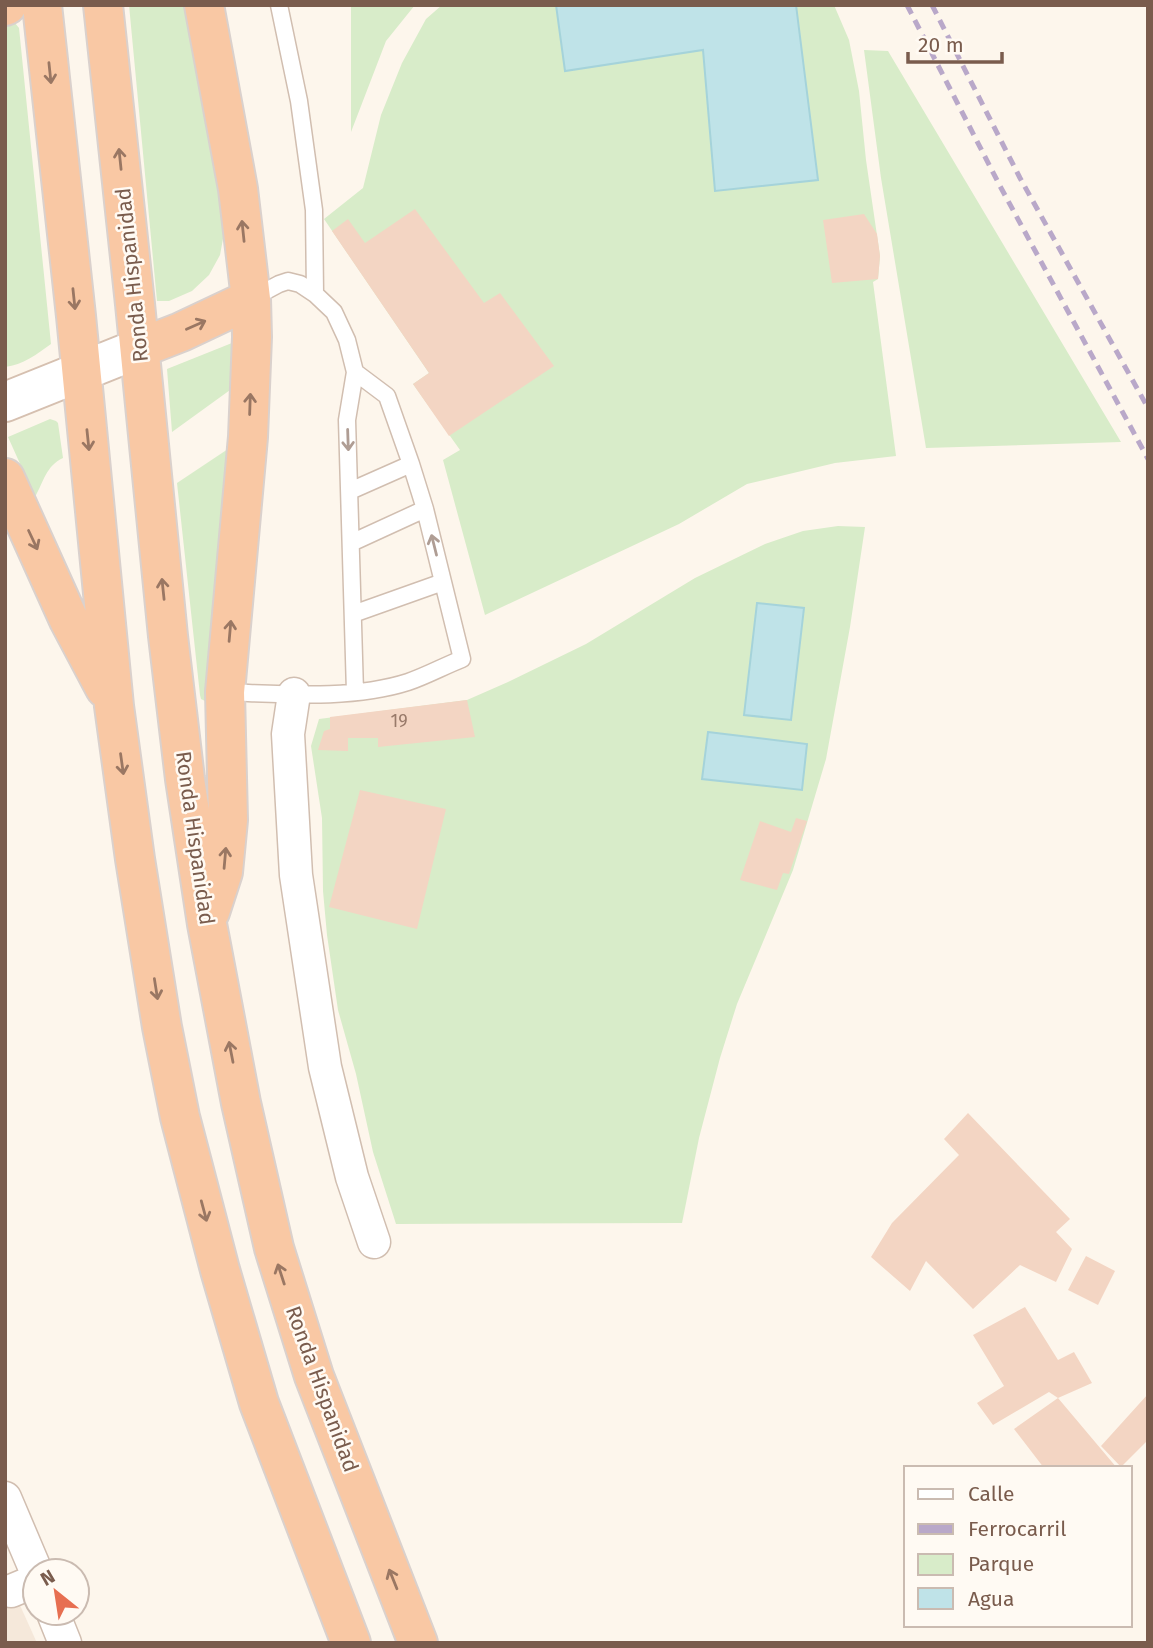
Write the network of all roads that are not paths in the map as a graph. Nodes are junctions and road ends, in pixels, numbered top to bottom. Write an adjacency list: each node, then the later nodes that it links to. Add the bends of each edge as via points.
1 (42, 5): 8 (highway, one-way to 8)
2 (103, 5): 7 (highway, Ronda Hispanidad, one-way to 2)
3 (204, 5): 6 (highway, one-way to 3, via 239,189)
4 (279, 5): 5 (lane, via 299,100 314,210)
5 (315, 294): 6 (lane, via 288,281); 9 (lane, via 334,312)
6 (251, 299): 7 (highway, one-way to 6); 18 (highway, one-way to 6, via 248,437)
7 (140, 348): 8 (main road); 22 (highway, Ronda Hispanidad, one-way to 7, via 168,636)
8 (81, 372): 10 (main road); 21 (highway, one-way to 21)
9 (355, 372): 11 (lane, via 387,396); 13 (lane, one-way to 13, via 347,420)
10 (5, 402)
11 (411, 464): 13 (lane); 14 (lane)
12 (5, 478): 21 (highway, one-way to 21, via 69,620)
13 (350, 491): 15 (lane)
14 (425, 509): 15 (lane); 16 (lane, one-way to 14)
15 (351, 543): 17 (lane)
16 (443, 582): 17 (lane); 19 (lane, via 462,659 407,682)
17 (353, 614): 19 (lane)
18 (225, 692): 20 (lane); 22 (highway, one-way to 18, via 223,872 228,820)
19 (355, 692): 20 (lane)
20 (294, 694): 23 (street, via 288,734 296,875 325,1067 352,1177)
21 (114, 706): 26 (highway, one-way to 26, via 143,911 180,1117 259,1403)
22 (206, 924): 27 (highway, Ronda Hispanidad, one-way to 22, via 314,1376 274,1248)
23 (374, 1242)
24 (5, 1498): 25 (street)
25 (30, 1557)
26 (351, 1643)
27 (418, 1643)

